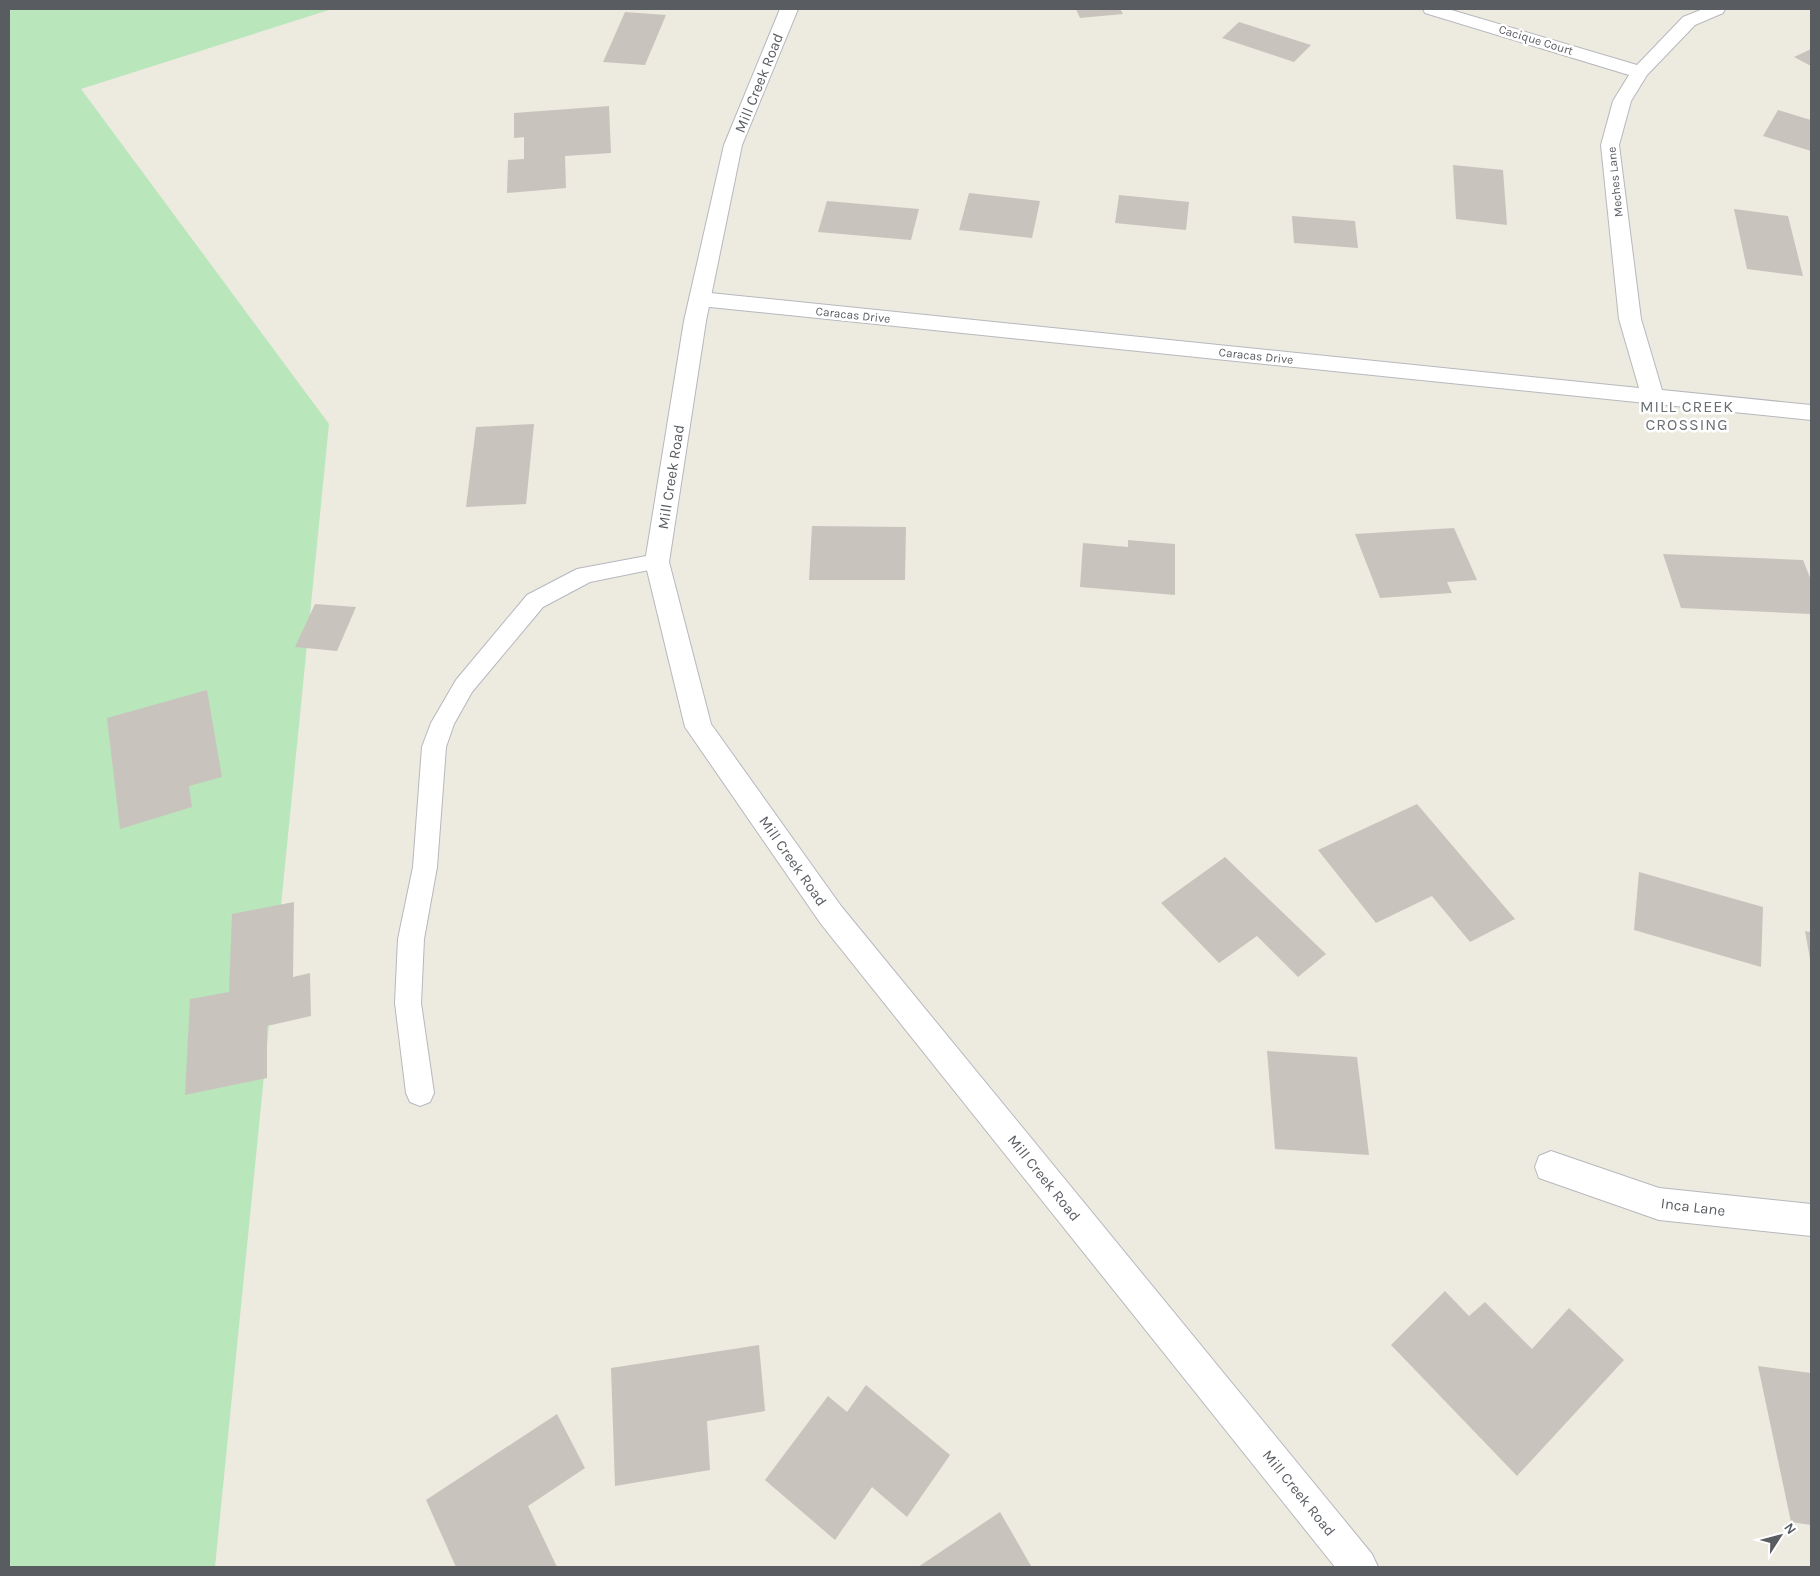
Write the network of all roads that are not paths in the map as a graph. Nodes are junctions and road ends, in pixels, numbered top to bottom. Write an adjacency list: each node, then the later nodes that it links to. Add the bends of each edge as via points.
1 (789, 9): 5 (street, Mill Creek Road, via 733,145)
2 (1431, 9): 4 (street, Cacique Court)
3 (1718, 9): 4 (street, Meches Lane, via 1690,21)
4 (1640, 72): 6 (street, Meches Lane, via 1622,101 1610,145 1630,319)
5 (700, 299): 6 (street, Caracas Drive); 8 (street, Mill Creek Road)
6 (1653, 397): 7 (street, Caracas Drive)
7 (1811, 413)
8 (657, 562): 9 (lane, via 584,575 535,601 464,686 443,723 434,747 425,867 411,939 408,1003); 12 (street, Mill Creek Road, via 698,727 831,915)
9 (420, 1093)
10 (1551, 1167): 11 (street, Inca Lane, via 1659,1204)
11 (1811, 1220)
12 (1359, 1567)

